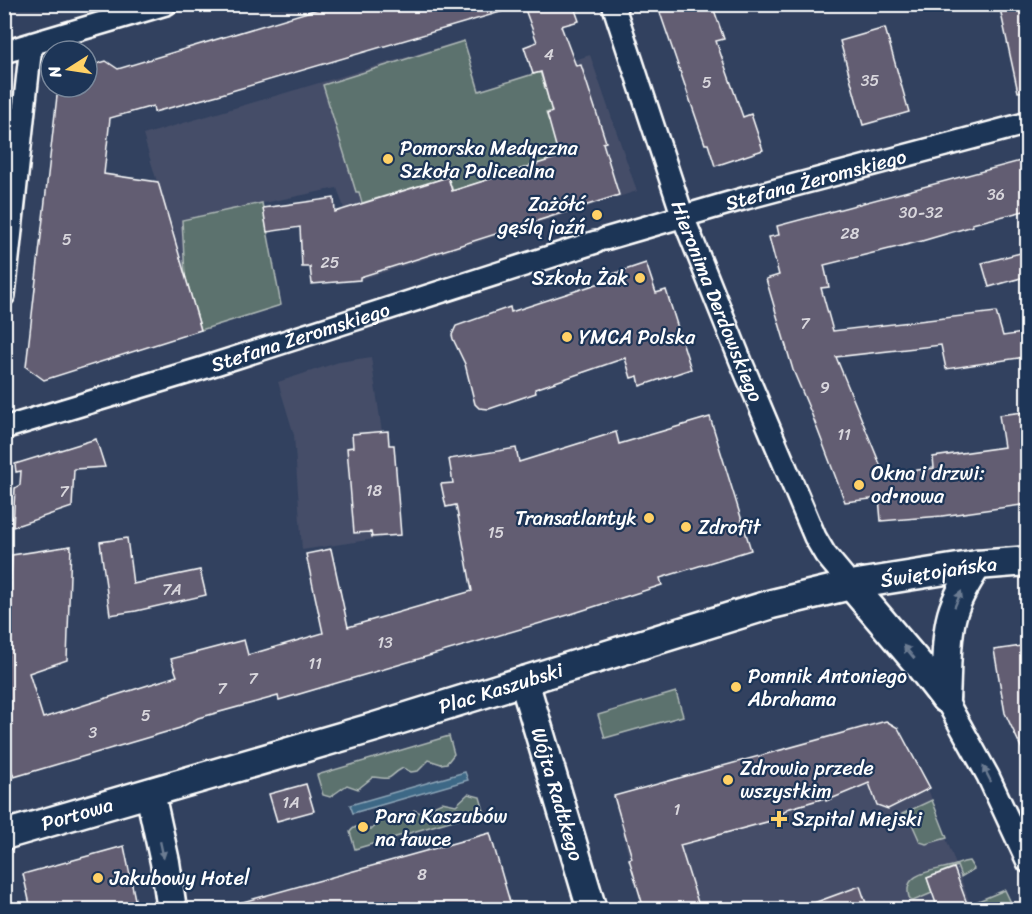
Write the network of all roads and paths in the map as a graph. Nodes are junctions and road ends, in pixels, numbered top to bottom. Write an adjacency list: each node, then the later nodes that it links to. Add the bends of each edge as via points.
1 (166, 4): 3 (street)
2 (613, 4): 6 (street, Hieronima Derdowskiego)
3 (31, 45): 4 (street); 7 (street)
4 (4, 52)
5 (1028, 123): 6 (street, Stefana Żeromskiego)
6 (683, 217): 8 (street, Stefana Żeromskiego); 11 (street, Hieronima Derdowskiego, via 815,537)
7 (4, 295)
8 (4, 428)
9 (1028, 561): 10 (street, Świętojańska)
10 (977, 565): 11 (street, Świętojańska); 13 (street, one-way to 10, via 952,614)
11 (851, 585): 12 (street, Plac Kaszubski, via 764,606); 13 (street, one-way to 11)
12 (524, 681): 14 (street, Plac Kaszubski); 18 (street, Wójta Radtkego)
13 (945, 698): 16 (street, one-way to 13, via 988,776)
14 (150, 793): 15 (street, Portowa); 17 (street, one-way to 17)
15 (4, 835)
16 (1028, 862)
17 (172, 909)
18 (592, 909)

